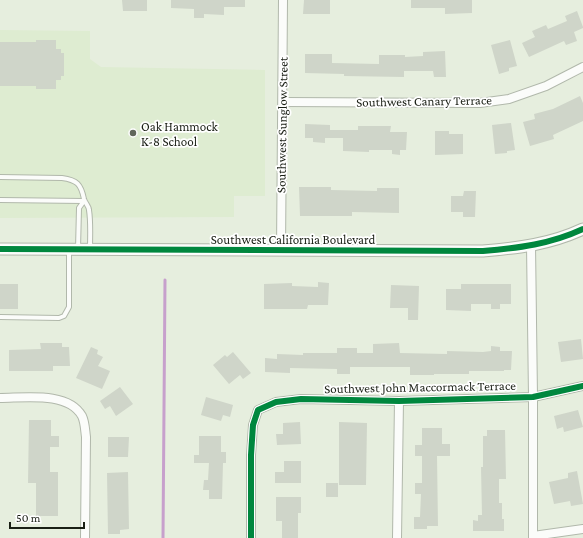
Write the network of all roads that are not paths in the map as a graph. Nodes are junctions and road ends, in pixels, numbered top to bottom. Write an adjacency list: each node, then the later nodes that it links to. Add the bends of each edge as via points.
1 (284, 0): 3 (street, Southwest Sunglow Street)
2 (583, 67): 3 (street, Southwest Canary Terrace, via 546,86 509,99 480,103)
3 (283, 102): 11 (street, Southwest Sunglow Street)
4 (0, 177): 6 (lane, via 69,179 79,185)
5 (0, 200): 6 (lane)
6 (84, 201): 10 (lane, via 79,208); 10 (lane, via 90,209)
7 (583, 229): 8 (street, Southwest California Boulevard, via 566,237)
8 (531, 245): 11 (street, Southwest California Boulevard, via 483,251); 14 (street)
9 (0, 248): 10 (street, Southwest California Boulevard)
10 (79, 249): 11 (street, Southwest California Boulevard); 12 (lane, via 69,307 64,316)
11 (281, 250)
12 (0, 317)
13 (583, 386): 14 (street, Southwest John Maccormack Terrace)
14 (534, 396): 16 (street, Southwest John Maccormack Terrace); 18 (street)
15 (0, 398): 19 (street, via 56,399 72,406 84,420)
16 (399, 401): 20 (street, Southwest John Maccormack Terrace, via 301,398 276,402 258,410 253,425 251,455); 21 (street)
17 (583, 529): 18 (street)
18 (534, 537)
19 (85, 538)
20 (251, 538)
21 (397, 538)

